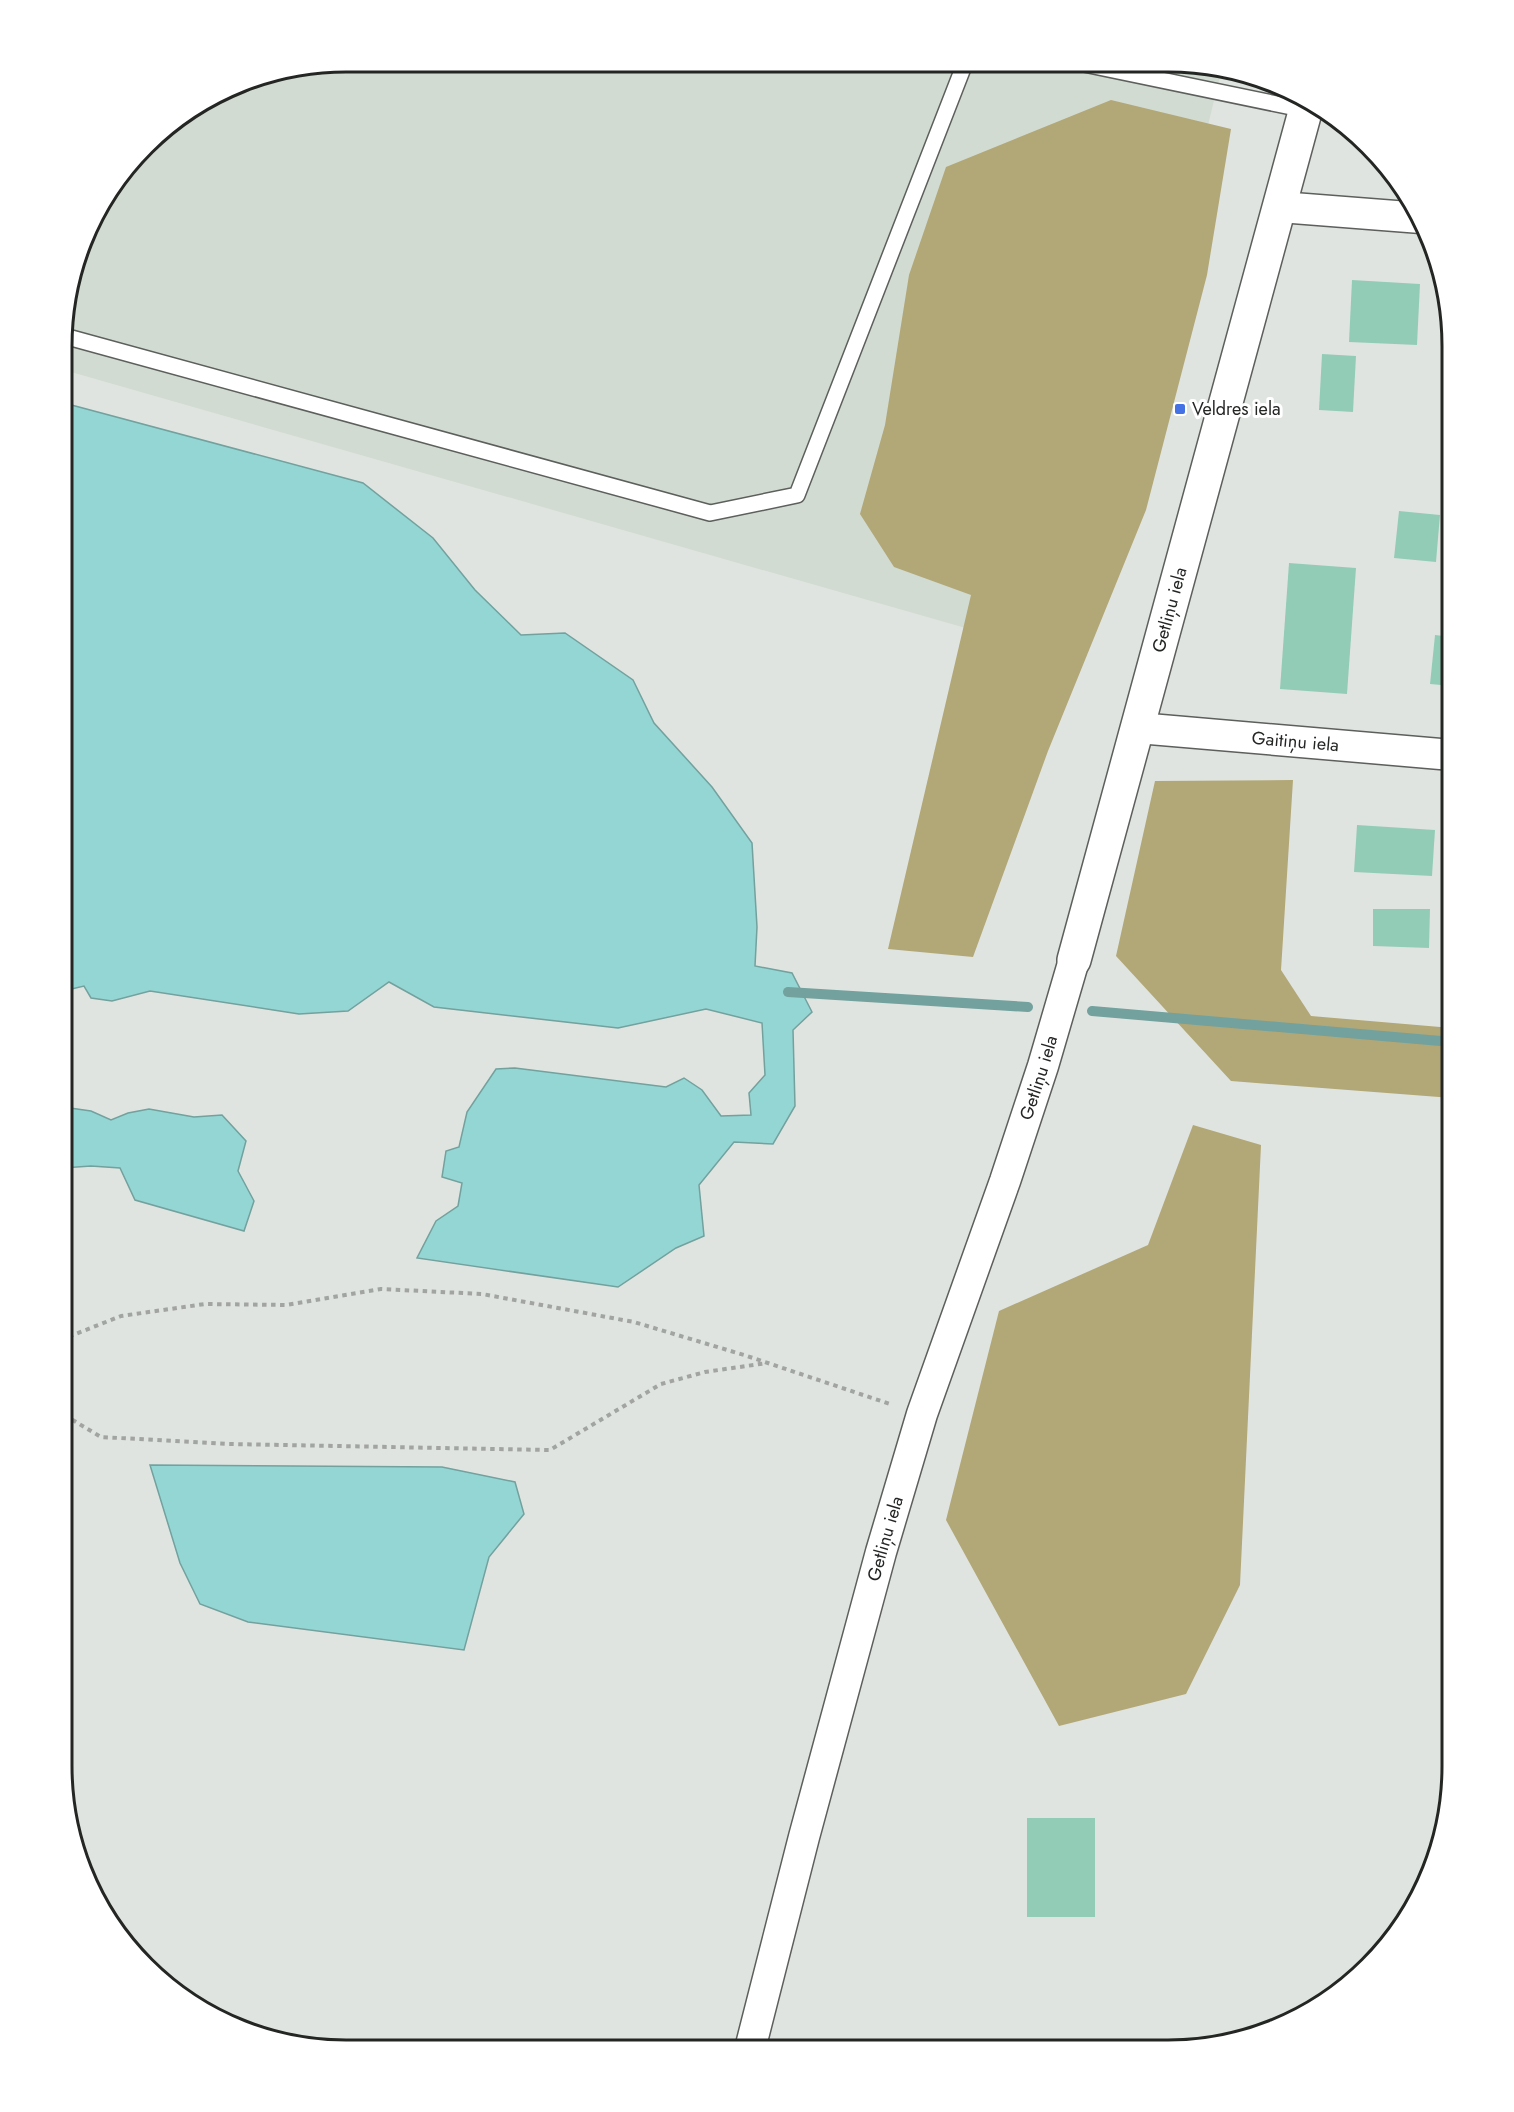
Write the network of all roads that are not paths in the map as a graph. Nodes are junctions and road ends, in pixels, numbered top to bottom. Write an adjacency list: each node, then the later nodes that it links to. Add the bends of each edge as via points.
1 (962, 72): 7 (lane, via 797,495 710,513)
2 (1126, 72): 3 (lane)
3 (1296, 104)
4 (1306, 110): 5 (street, Getliņu iela)
5 (1280, 207): 6 (street); 8 (street, Getliņu iela)
6 (1410, 217)
7 (72, 338)
8 (1138, 728): 9 (street, Gaitiņu iela); 10 (street, Getliņu iela)
9 (1442, 754)
10 (1074, 960): 11 (street, Getliņu iela, via 1005,1181 922,1414 881,1552)
11 (752, 2040)

